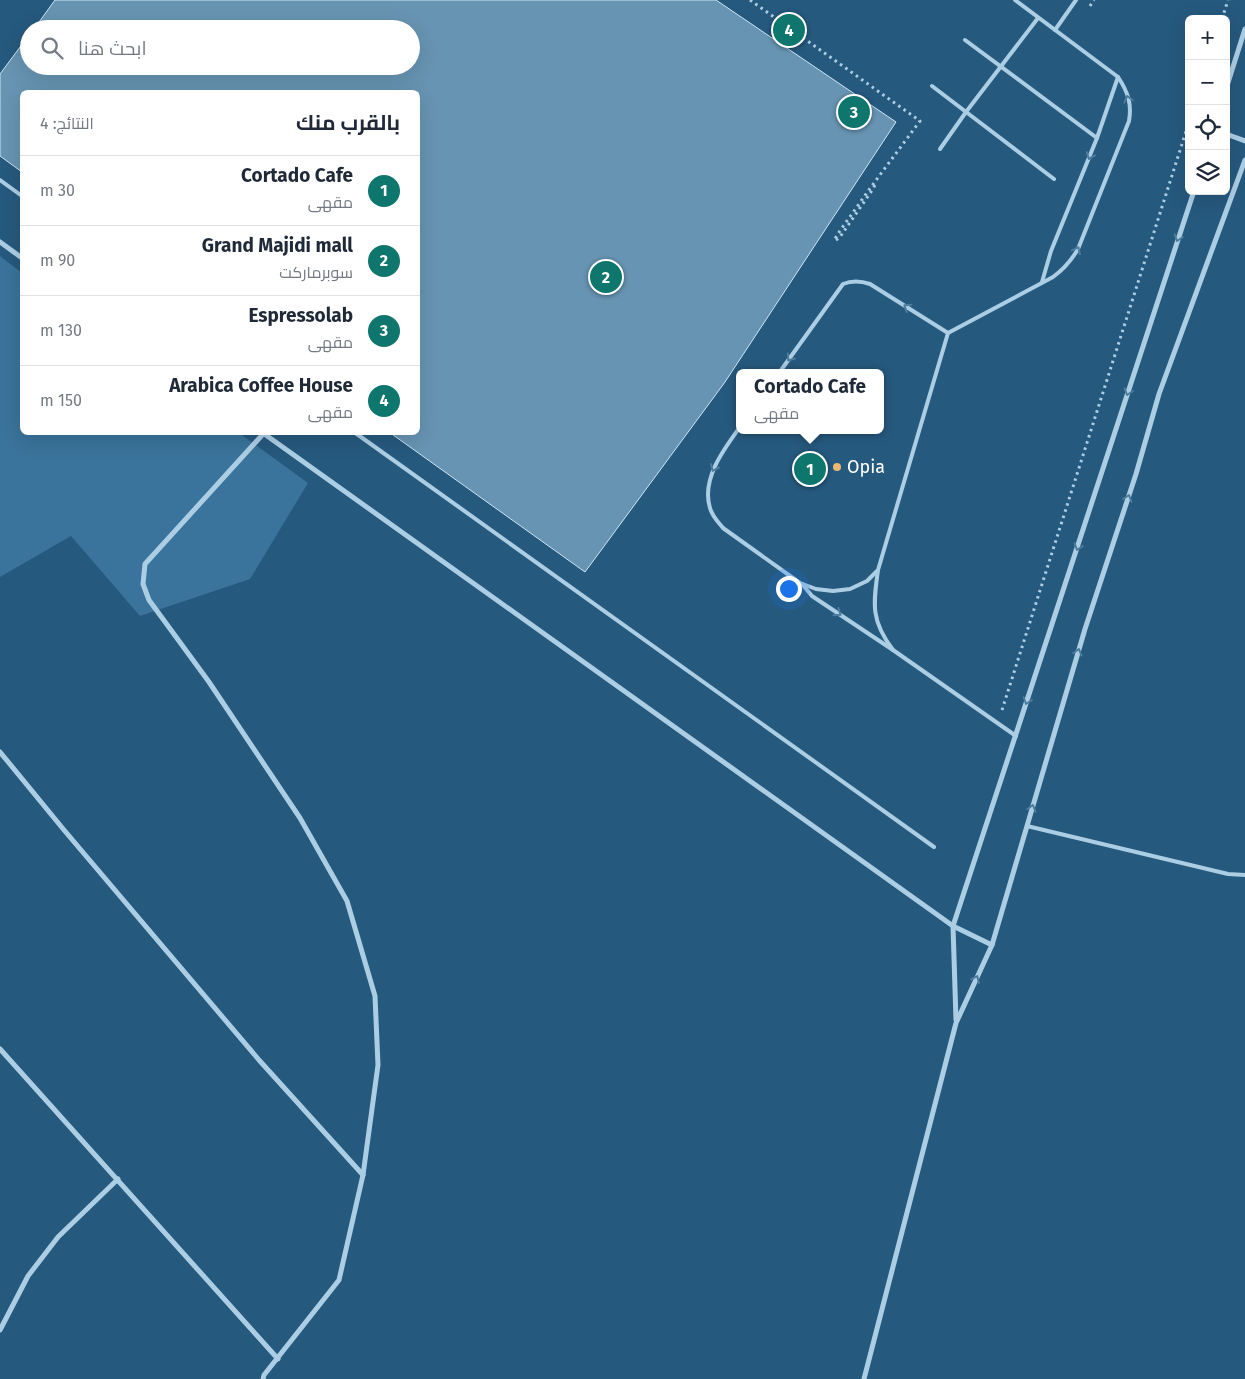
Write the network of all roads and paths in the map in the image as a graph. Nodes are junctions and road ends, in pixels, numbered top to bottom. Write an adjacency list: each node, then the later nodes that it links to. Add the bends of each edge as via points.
1 (750, 0): 23 (path, via 920,121)
2 (1015, 0): 6 (lane)
3 (1076, 0): 8 (lane)
4 (1228, 0): 5 (path)
5 (1223, 15)
6 (1038, 18): 8 (lane); 10 (lane)
7 (1245, 29): 11 (street)
8 (1055, 30): 12 (lane)
9 (965, 40): 10 (lane)
10 (1002, 67): 14 (lane); 17 (lane)
11 (1230, 76)
12 (1118, 77): 17 (lane); 28 (lane, one-way to 12, via 1063,270 1072,260 1130,121 1130,100)
13 (932, 86): 14 (lane)
14 (966, 112): 19 (lane); 21 (lane)
15 (1185, 135): 38 (path)
16 (1230, 136): 18 (street)
17 (1097, 138): 28 (lane, one-way to 28, via 1049,256)
18 (1245, 142)
19 (940, 149)
20 (1245, 160): 41 (street, one-way to 20, via 1159,394)
21 (1054, 179)
22 (0, 180): 24 (lane)
23 (877, 180): 23 (path, via 870,187 834,241 846,230)
24 (20, 195)
25 (1193, 195): 39 (street, one-way to 39)
26 (0, 242): 27 (street)
27 (20, 257)
28 (1042, 282): 29 (lane)
29 (948, 333): 30 (lane, one-way to 30, via 870,284 850,281 843,284); 35 (lane)
30 (782, 369)
31 (736, 433): 36 (lane, one-way to 36, via 712,472 708,491 710,508 722,528)
32 (261, 435): 48 (street, via 145,564 143,584 149,600 209,682 300,818 347,901 375,996 378,1065)
33 (266, 435): 44 (street)
34 (358, 435): 42 (lane)
35 (878, 570): 36 (lane, via 867,581 850,589 833,591); 37 (lane, via 874,594 878,628)
36 (800, 582): 37 (lane, one-way to 37, via 812,596)
37 (893, 650): 38 (lane)
38 (998, 724): 39 (lane)
39 (1016, 736): 44 (street)
40 (0, 752): 48 (street, via 259,1060)
41 (1027, 826): 43 (lane); 45 (street)
42 (934, 847)
43 (1245, 876)
44 (953, 926): 45 (street); 46 (street)
45 (992, 944): 46 (street, one-way to 45)
46 (956, 1023): 53 (street)
47 (0, 1049): 49 (street)
48 (363, 1175): 51 (street, via 339,1280)
49 (118, 1179): 50 (street, via 58,1237 28,1276); 51 (street)
50 (0, 1330)
51 (278, 1359): 52 (street)
52 (263, 1379)
53 (864, 1379)

